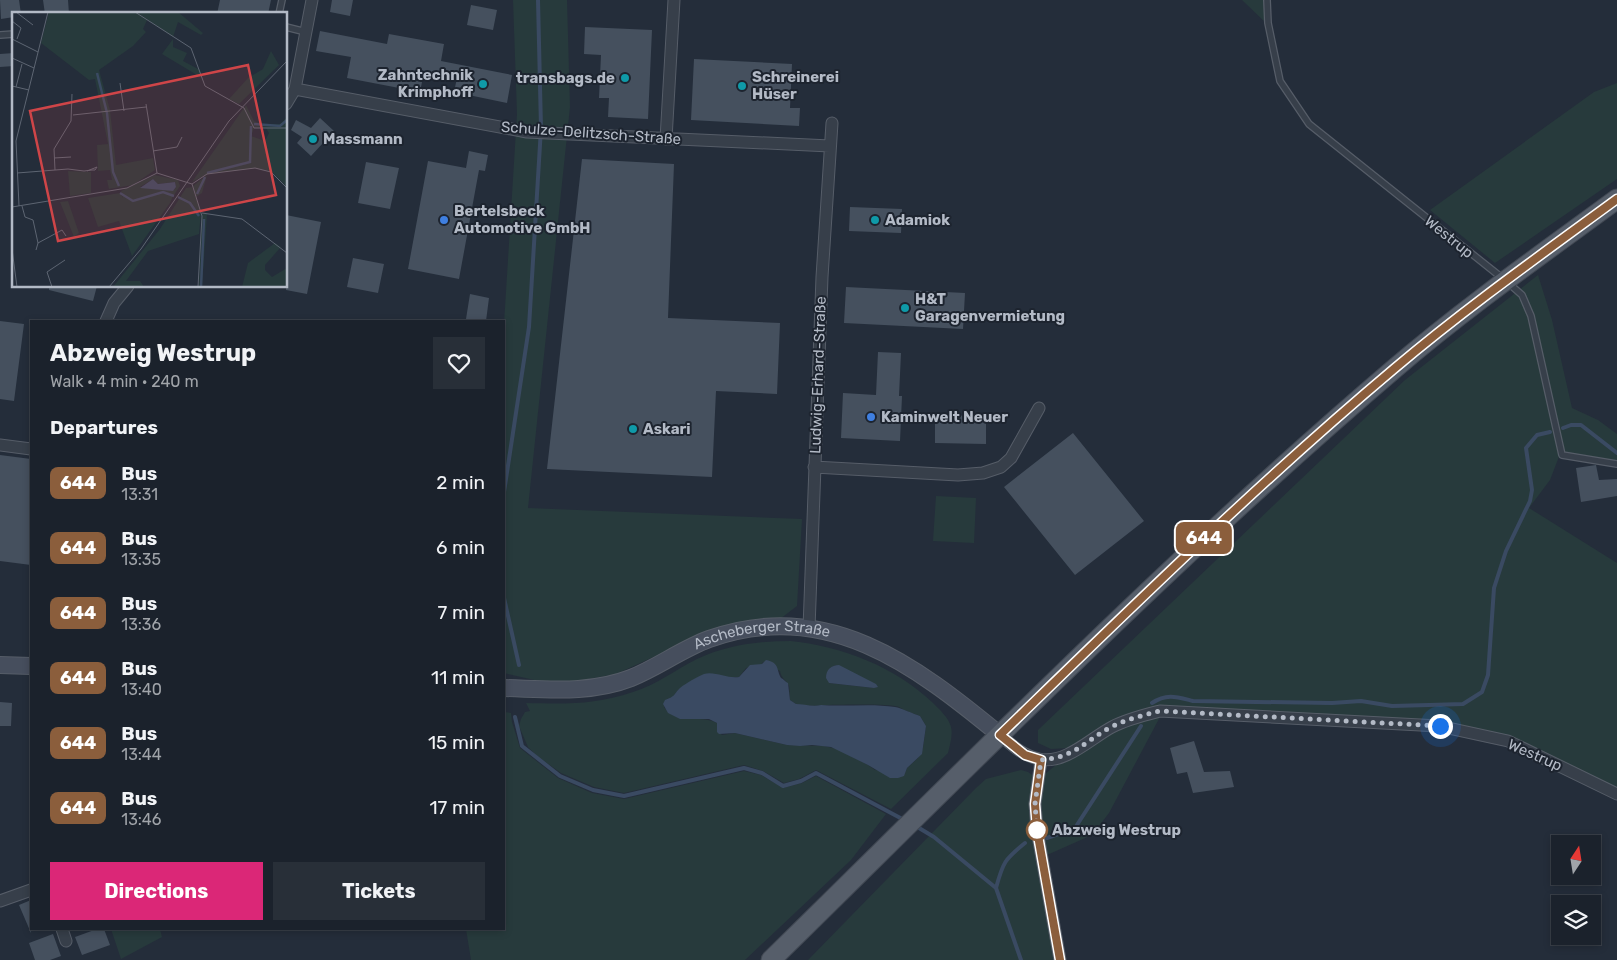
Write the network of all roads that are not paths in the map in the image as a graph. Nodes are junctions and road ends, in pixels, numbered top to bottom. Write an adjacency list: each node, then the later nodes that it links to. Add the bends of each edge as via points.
1 (312, 0): 5 (street)
2 (674, 0): 9 (street)
3 (1267, 0): 12 (lane, Westrup, via 1268,23 1280,81 1309,124)
4 (288, 28): 5 (lane)
5 (307, 32): 6 (street)
6 (295, 89): 7 (street); 9 (street, Schulze-Delitzsch-Straße, via 527,132)
7 (288, 101)
8 (832, 122): 10 (street, Ludwig-Erhard-Straße)
9 (666, 139): 10 (street, Schulze-Delitzsch-Straße)
10 (830, 146): 19 (street, Ludwig-Erhard-Straße)
11 (1617, 199): 12 (main road)
12 (1506, 281): 18 (lane, Westrup, via 1522,295 1531,316 1562,455); 24 (main road, via 1395,368 1248,497)
13 (126, 288): 14 (street, via 114,303)
14 (106, 320)
15 (1039, 408): 19 (street, via 1011,458 1001,467 983,473 958,475)
16 (0, 445): 17 (street)
17 (30, 449)
18 (1617, 464)
19 (814, 467): 20 (street, Ludwig-Erhard-Straße)
20 (809, 628): 23 (street, Ascheberger Straße, via 762,627 709,639 632,678 595,688); 24 (street, Ascheberger Straße, via 850,638 896,658 944,690)
21 (0, 665): 22 (street)
22 (30, 666)
23 (505, 688)
24 (1000, 735): 25 (street, via 1025,755); 31 (main road)
25 (1041, 760): 26 (street, Westrup, via 1073,752 1112,727 1160,711 1430,725 1508,741); 32 (street, via 1035,804 1037,830)
26 (1617, 794)
27 (30, 890): 28 (street)
28 (0, 901)
29 (62, 930): 30 (street)
30 (66, 941)
31 (771, 960)
32 (1060, 960)

